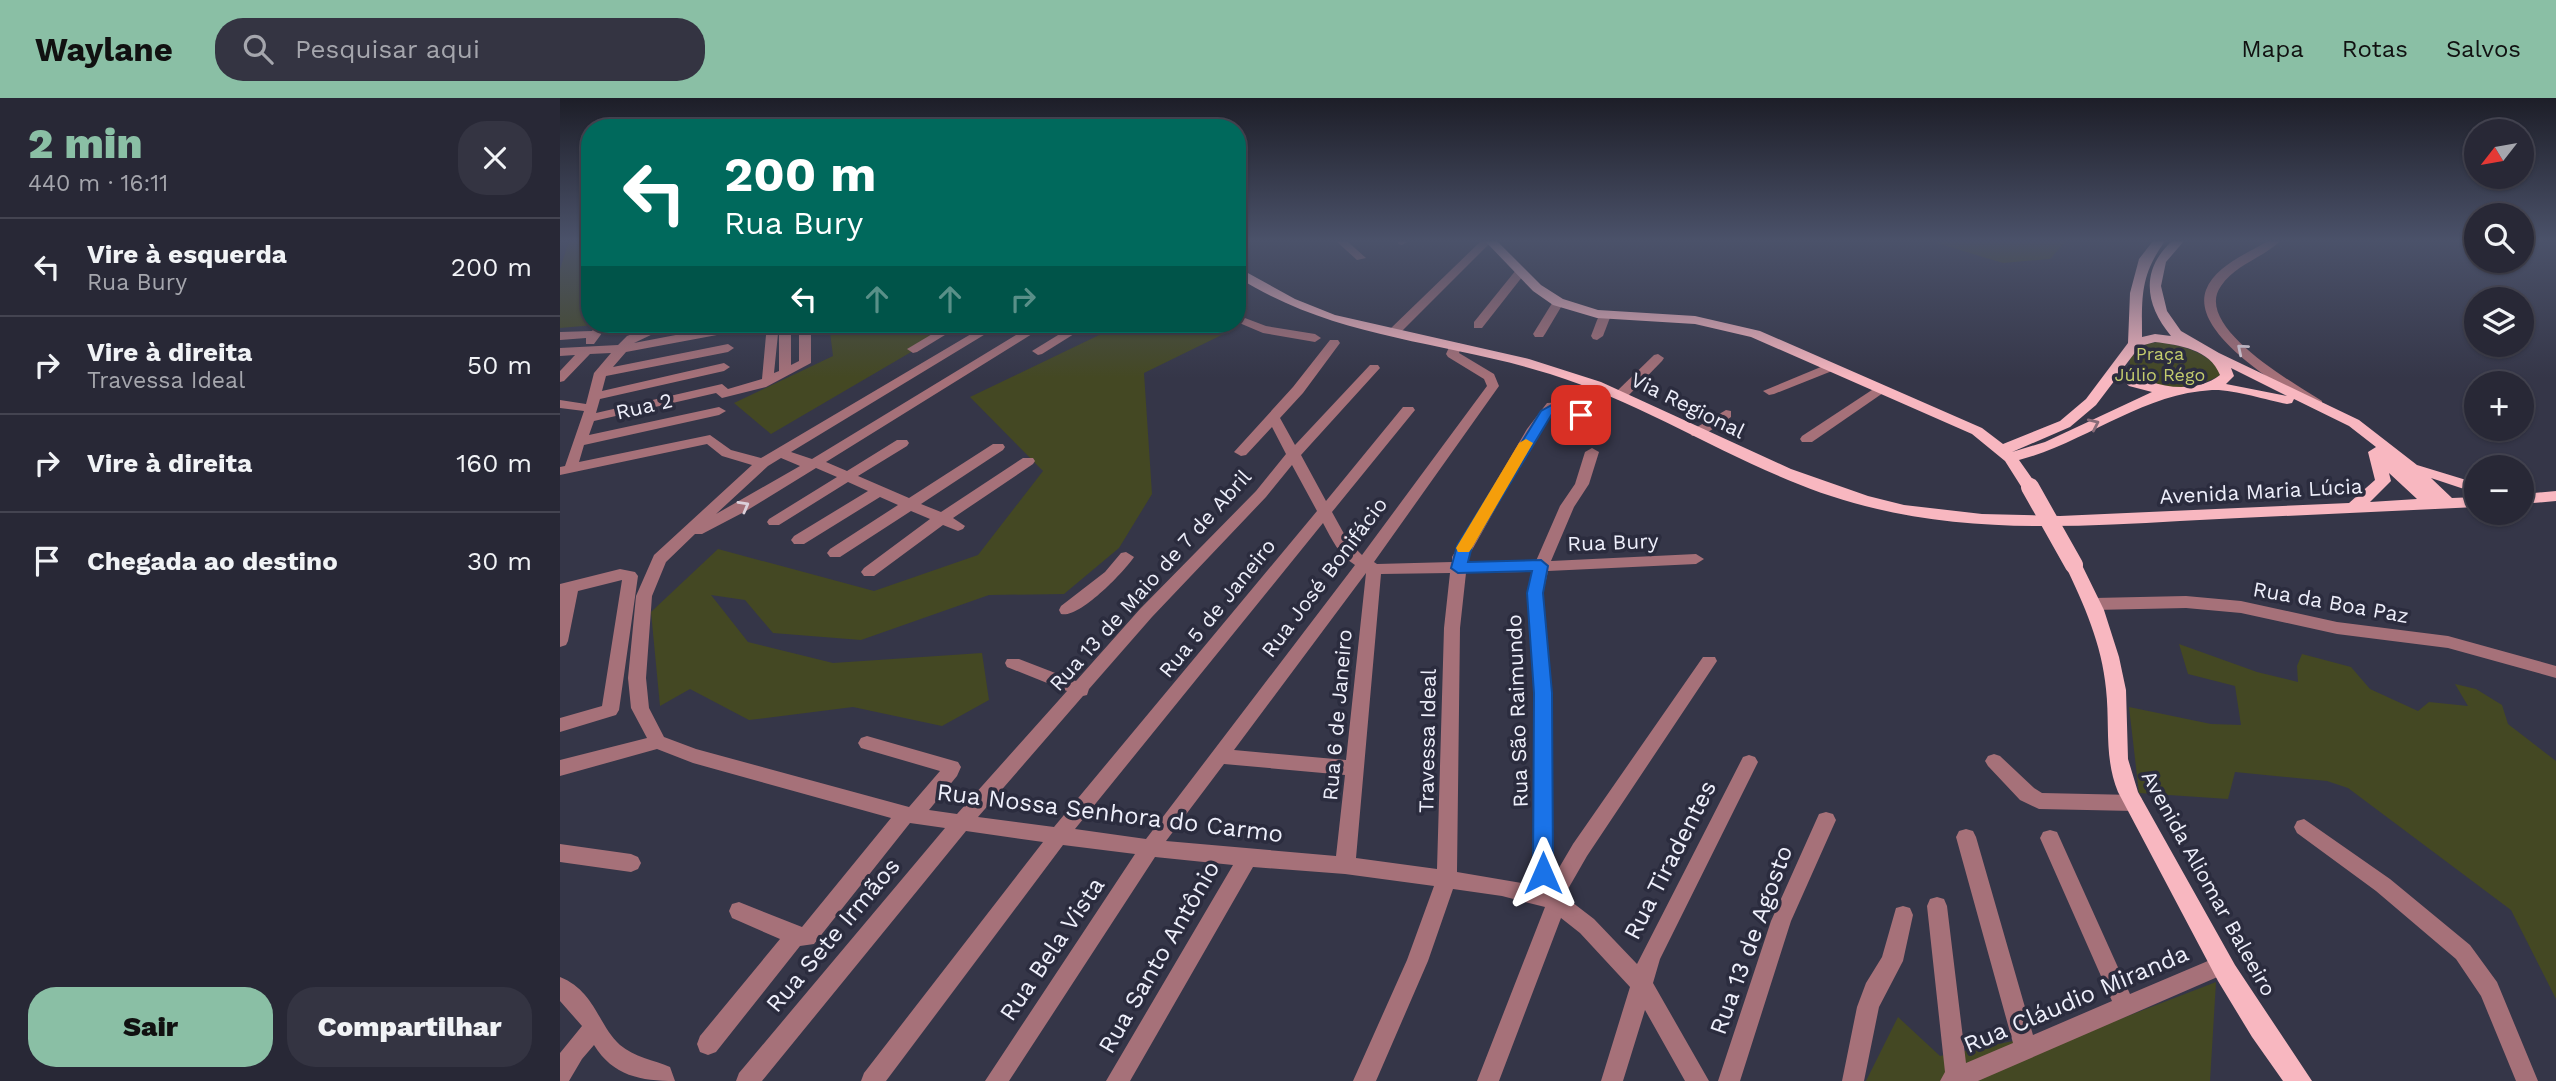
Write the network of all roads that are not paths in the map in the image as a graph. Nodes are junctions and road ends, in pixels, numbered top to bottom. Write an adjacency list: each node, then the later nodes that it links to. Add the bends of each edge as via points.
1 (1265, 287): 23 (main road, Via Regional, via 1299,306)
2 (1441, 287): 23 (street)
3 (1508, 287): 11 (street)
4 (1539, 287): 8 (main road, Avenida Aliomar Baleeiro)
5 (2138, 287): 30 (main road)
6 (2213, 287): 55 (street, one-way to 6, via 2242,351 2210,314 2207,302)
7 (2153, 289): 31 (main road, via 2169,325); 38 (main road, via 2187,332)
8 (1558, 302): 9 (main road, Avenida Aliomar Baleeiro); 24 (street)
9 (1605, 315): 26 (street); 42 (main road, Avenida Aliomar Baleeiro, via 1695,320 1728,327)
10 (1246, 322): 27 (street)
11 (1478, 325)
12 (599, 333): 28 (street)
13 (649, 333): 32 (street)
14 (691, 333): 32 (street)
15 (731, 333): 34 (street)
16 (773, 333): 47 (street)
17 (785, 333): 44 (street)
18 (804, 333): 44 (street, via 806,361)
19 (941, 333): 35 (street)
20 (981, 333): 72 (street)
21 (1027, 333): 79 (street)
22 (1069, 333): 37 (street)
23 (1393, 333): 33 (main road, Via Regional)
24 (1539, 334)
25 (560, 336): 28 (street)
26 (1597, 336)
27 (1315, 338)
28 (590, 342): 32 (street); 36 (street); 46 (street)
29 (1334, 343): 60 (street)
30 (2135, 343): 31 (main road, via 2155,338); 43 (main road)
31 (2187, 343): 38 (main road)
32 (626, 344): 45 (street)
33 (1455, 346): 53 (main road, Via Regional, via 1547,368); 103 (street, Rua José Bonifácio, via 1452,355 1490,377 1493,386)
34 (728, 348): 40 (street); 45 (street)
35 (913, 349)
36 (561, 351)
37 (1038, 351)
38 (2215, 355): 48 (main road, via 2227,376); 55 (main road)
39 (1658, 358): 53 (street)
40 (724, 368): 50 (street); 56 (street)
41 (1374, 368): 74 (street, Rua 13 de Maio de 7 de Abril)
42 (1828, 368): 49 (main road, Avenida Aliomar Baleeiro); 51 (street)
43 (2116, 368): 52 (main road, via 2134,383); 66 (main road, via 2072,419)
44 (785, 371): 47 (street)
45 (600, 373): 56 (street)
46 (560, 378)
47 (768, 378): 50 (street, via 754,386)
48 (2216, 386): 52 (main road); 73 (main road, via 2264,393 2316,411)
49 (1878, 390): 62 (main road, Avenida Aliomar Baleeiro); 65 (street)
50 (722, 391): 56 (street); 58 (street)
51 (1769, 391)
52 (2168, 392): 75 (main road, one-way to 52)
53 (1621, 395): 63 (main road, Via Regional)
54 (560, 404): 56 (street)
55 (2317, 404): 80 (main road, via 2354,423)
56 (589, 408): 67 (street)
57 (1408, 410): 92 (street, Rua 5 de Janeiro)
58 (719, 411): 64 (street, via 717,431); 67 (street, Rua 2)
59 (1726, 414): 63 (street)
60 (1273, 416): 70 (street); 74 (street)
61 (1604, 425): 104 (street, Travessa Ideal, via 1559,405 1547,411 1465,546)
62 (1977, 431): 66 (main road); 76 (main road, Avenida Aliomar Baleeiro)
63 (1697, 433): 95 (main road, Via Regional, via 1800,479 1866,501 1959,519)
64 (710, 439): 78 (street, via 728,454); 81 (street)
65 (1807, 439)
66 (2024, 439): 76 (main road)
67 (578, 442): 81 (street)
68 (902, 443): 82 (street)
69 (998, 447): 90 (street)
70 (1241, 452)
71 (1592, 452): 102 (street, Rua São Raimundo, via 1582,484 1567,506)
72 (779, 453): 78 (street); 79 (street)
73 (2376, 453): 89 (main road); 91 (main road, via 2383,481)
74 (1294, 454): 92 (street); 113 (street, Rua 13 de Maio de 7 de Abril)
75 (2033, 454): 76 (main road); 83 (main road)
76 (2006, 455): 83 (main road, Avenida Aliomar Baleeiro)
77 (1028, 461): 93 (street)
78 (763, 463): 97 (street)
79 (817, 463): 82 (street); 97 (street, one-way to 79)
80 (2406, 463): 84 (main road); 89 (main road)
81 (565, 469)
82 (849, 477): 85 (street); 94 (street)
83 (2027, 481): 107 (main road, Avenida Aliomar Baleeiro, bridge)
84 (2464, 484)
85 (878, 491): 90 (street); 98 (street)
86 (2556, 496): 87 (main road)
87 (2534, 498)
88 (2464, 502): 89 (main road, Avenida Maria Lúcia)
89 (2440, 503): 91 (main road, Avenida Maria Lúcia)
90 (908, 504): 93 (street); 99 (street)
91 (2353, 508): 95 (main road, Avenida Maria Lúcia)
92 (1323, 510): 103 (street, via 1342,544); 127 (street, Rua 5 de Janeiro)
93 (941, 519): 96 (street); 105 (street)
94 (775, 522)
95 (2048, 523)
96 (958, 526)
97 (683, 537): 115 (street, via 652,570 641,614 640,708)
98 (799, 540)
99 (835, 553)
100 (1126, 557): 108 (street)
101 (1696, 559): 102 (street, Rua Bury)
102 (1541, 566): 104 (street, Rua Bury); 136 (street, Rua São Raimundo, via 1535,593)
103 (1369, 567): 104 (street, Rua Bury); 117 (street, Rua José Bonifácio); 121 (street, Rua 6 de Janeiro)
104 (1458, 568): 135 (street, Travessa Ideal, via 1452,628)
105 (869, 572)
106 (566, 589): 109 (street); 114 (street, via 620,574 630,576 610,710)
107 (2094, 604): 112 (street, Rua da Boa Paz, via 2186,602 2241,607 2337,628 2448,642); 122 (main road, Avenida Aliomar Baleeiro, via 2112,666 2120,772)
108 (1067, 610)
109 (560, 641)
110 (1709, 661): 136 (street)
111 (1013, 663): 113 (street)
112 (2556, 672)
113 (1081, 690): 125 (street, Rua 13 de Maio de 7 de Abril)
114 (560, 725)
115 (658, 742): 120 (street); 123 (street, Rua Nossa Senhora do Carmo)
116 (867, 743): 123 (street, via 952,767)
117 (1217, 756): 121 (street); 130 (street, Rua José Bonifácio)
118 (1994, 761): 122 (street, via 2039,801)
119 (1749, 762): 142 (street, Rua Tiradentes, via 1666,920)
120 (560, 768)
121 (1355, 768): 134 (street, Rua 6 de Janeiro)
122 (2134, 803): 141 (main road, Avenida Aliomar Baleeiro)
123 (909, 815): 125 (street, Rua Nossa Senhora do Carmo); 140 (street, via 810,935)
124 (1826, 820): 159 (street, Rua 13 de Agosto, via 1781,921)
125 (961, 823): 127 (street, Rua Nossa Senhora do Carmo); 151 (street, Rua Sete Irmãos)
126 (2304, 827): 162 (street, via 2463,952 2489,989)
127 (1060, 834): 130 (street, Rua Nossa Senhora do Carmo); 152 (street, Rua 5 de Janeiro)
128 (1966, 837): 147 (street)
129 (2050, 838): 144 (street)
130 (1151, 847): 132 (street, Rua Nossa Senhora do Carmo); 153 (street, Rua Bela Vista)
131 (560, 853): 133 (street)
132 (1247, 859): 134 (street, Rua Nossa Senhora do Carmo); 154 (street, Rua Santo Antônio)
133 (631, 863)
134 (1345, 865): 135 (street, Rua Nossa Senhora do Carmo)
135 (1447, 879): 136 (street, Rua Nossa Senhora do Carmo); 155 (street, Travessa Ideal)
136 (1550, 900): 142 (street, via 1612,950); 156 (street)
137 (1937, 906): 149 (street)
138 (738, 911): 140 (street)
139 (1903, 915): 160 (street, via 1892,961 1868,1007)
140 (799, 937): 146 (street)
141 (2222, 965): 144 (street, Rua Cláudio Miranda); 161 (main road, Avenida Aliomar Baleeiro, via 2273,1049)
142 (1641, 982): 157 (street, Rua Tiradentes); 158 (street)
143 (560, 987): 145 (street, via 585,1010)
144 (2125, 1007): 147 (street, Rua Cláudio Miranda)
145 (595, 1028): 148 (street); 150 (street, via 611,1052 662,1075)
146 (708, 1044)
147 (2026, 1050): 149 (street, Rua Cláudio Miranda)
148 (560, 1074)
149 (1954, 1080)
150 (664, 1081)
151 (747, 1081)
152 (872, 1081)
153 (996, 1081)
154 (1117, 1081)
155 (1364, 1081)
156 (1488, 1081)
157 (1612, 1081)
158 (1698, 1081)
159 (1729, 1081)
160 (1853, 1081)
161 (2299, 1081)
162 (2528, 1081)

